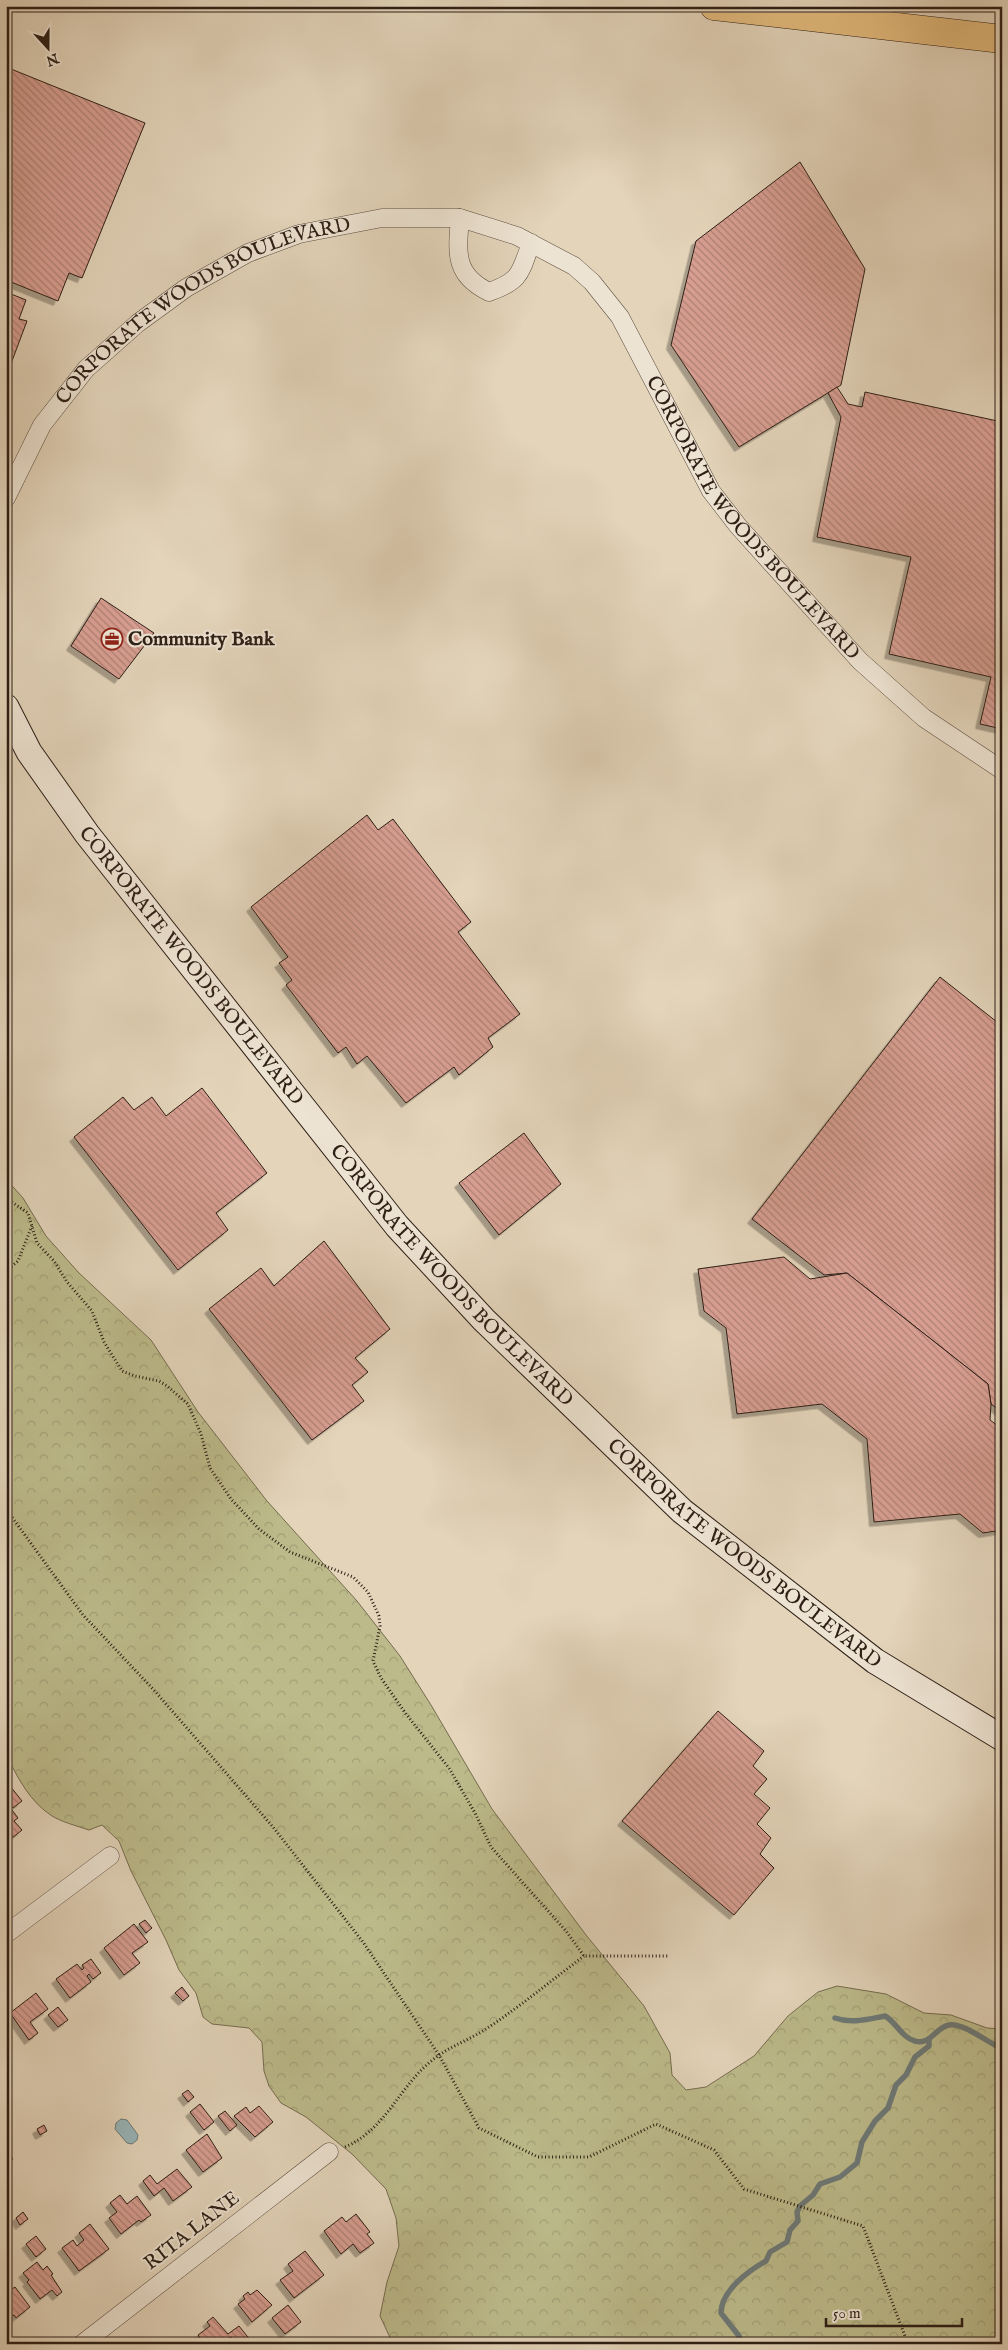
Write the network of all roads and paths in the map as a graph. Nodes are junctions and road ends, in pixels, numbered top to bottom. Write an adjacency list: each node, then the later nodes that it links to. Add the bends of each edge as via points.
1 (714, 6): 2 (highway)
2 (1002, 39)
3 (460, 218): 4 (street, CORPORATE WOODS BOULEVARD); 4 (street, via 457,246 462,271 474,285 488,292 505,286 520,275); 5 (street, CORPORATE WOODS BOULEVARD, via 382,218 299,234 248,254 186,288 86,369 42,425)
4 (531, 243): 7 (street, CORPORATE WOODS BOULEVARD, via 574,266 608,300 711,491 738,526 860,660 924,718)
5 (6, 498)
6 (6, 707): 12 (street, CORPORATE WOODS BOULEVARD, via 29,752 93,841 386,1213 484,1320 690,1517 875,1661)
7 (1002, 770)
8 (6, 1198): 9 (path, via 28,1213)
9 (32, 1225): 10 (path, via 18,1261); 15 (path, via 37,1243 92,1311 108,1350 122,1371 159,1381 188,1404 201,1434 210,1468 231,1499 259,1529 290,1552 353,1577 368,1592 380,1626 373,1654 374,1667 449,1768 492,1847)
10 (6, 1271)
11 (6, 1509): 17 (path, via 83,1615 273,1826 363,1942)
12 (1002, 1738)
13 (110, 1856): 14 (street)
14 (6, 1934)
15 (584, 1956): 16 (path); 17 (path, via 491,2026)
16 (669, 1956)
17 (439, 2055): 18 (path, via 416,2074 381,2122 357,2141); 20 (path, via 479,2128 538,2157 589,2157 656,2124 714,2150 744,2189 863,2226)
18 (329, 2152): 19 (street, RITA LANE)
19 (82, 2344)
20 (908, 2344)

